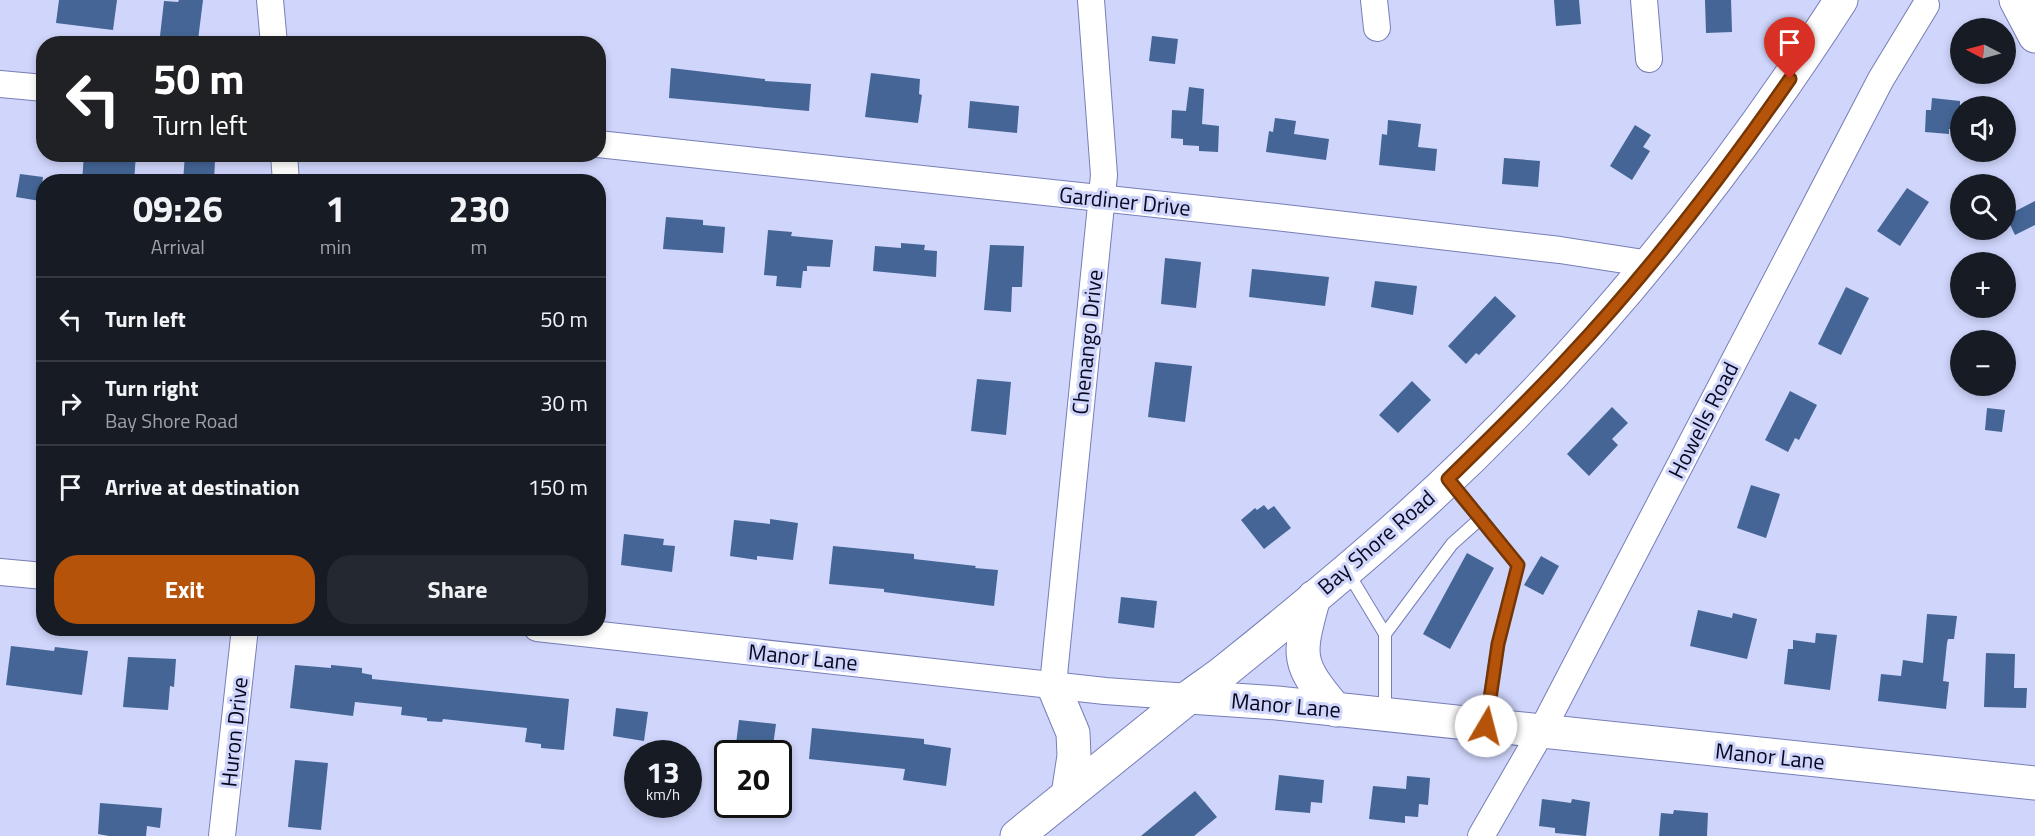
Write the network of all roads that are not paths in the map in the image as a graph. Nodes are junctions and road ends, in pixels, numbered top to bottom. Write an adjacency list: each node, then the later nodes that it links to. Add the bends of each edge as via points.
1 (270, 0): 9 (street)
2 (1091, 0): 15 (street, Chenango Drive, via 1104,175)
3 (1374, 0): 8 (street)
4 (1644, 0): 11 (street)
5 (1841, 0): 16 (main road, Bay Shore Road, via 1755,129)
6 (2016, 0): 10 (main road)
7 (1926, 5): 31 (street, Howells Road, via 1875,89)
8 (1377, 28)
9 (273, 36)
10 (2035, 36)
11 (1649, 58)
12 (0, 84): 13 (street)
13 (36, 87)
14 (606, 145): 15 (street, Gardiner Drive)
15 (1102, 199): 16 (street, Gardiner Drive, via 1536,247); 26 (street, Chenango Drive)
16 (1650, 264): 17 (main road, Bay Shore Road, via 1567,359)
17 (1448, 479): 18 (lane); 19 (main road, Bay Shore Road)
18 (1481, 518): 23 (lane, via 1452,544); 30 (lane, via 1518,565 1498,644)
19 (1346, 570): 22 (main road, Bay Shore Road); 23 (lane)
20 (0, 572): 21 (street)
21 (36, 575)
22 (1314, 597): 27 (main road, Bay Shore Road); 28 (main road, via 1303,641 1303,661 1314,684)
23 (1385, 634): 29 (lane)
24 (244, 636): 34 (street, Huron Drive)
25 (606, 636): 26 (street, Manor Lane)
26 (1053, 685): 27 (street, Manor Lane); 33 (main road, via 1073,733)
27 (1189, 697): 28 (main road, Manor Lane); 33 (main road, Bay Shore Road)
28 (1336, 710): 29 (main road, Manor Lane)
29 (1385, 715): 30 (main road, Manor Lane)
30 (1486, 726): 31 (main road, Manor Lane)
31 (1541, 732): 32 (main road, Manor Lane); 36 (street, Howells Road)
32 (2035, 783)
33 (1068, 795): 35 (main road, Bay Shore Road)
34 (222, 836)
35 (1017, 836)
36 (1481, 836)

